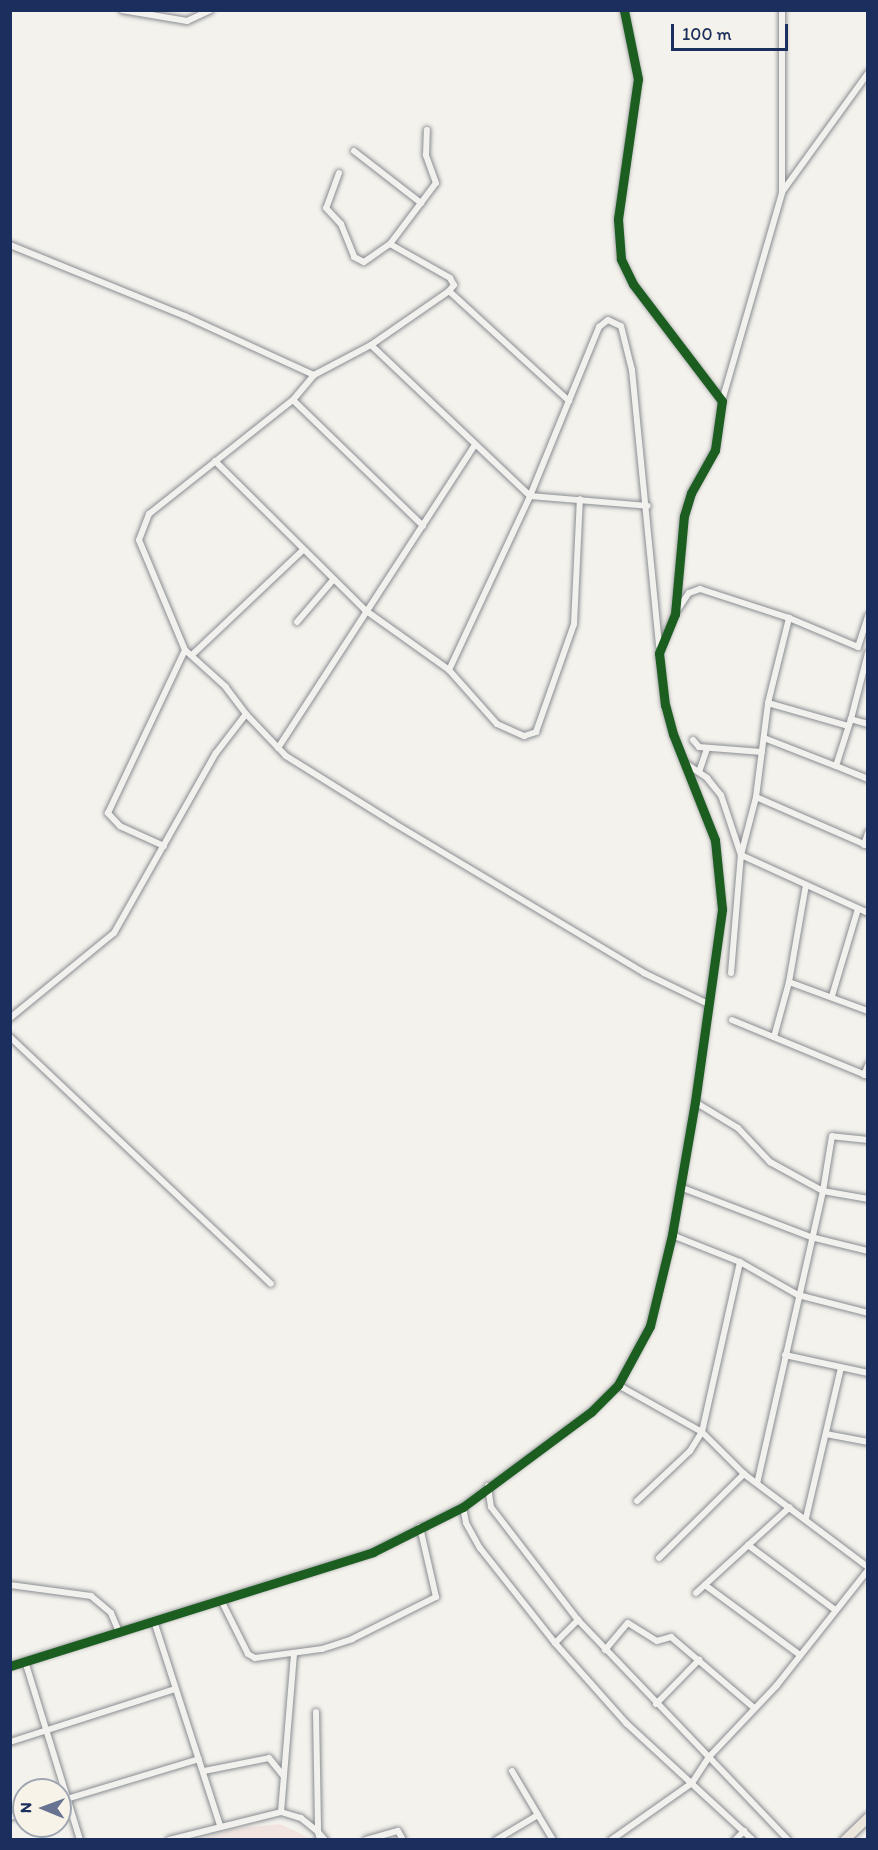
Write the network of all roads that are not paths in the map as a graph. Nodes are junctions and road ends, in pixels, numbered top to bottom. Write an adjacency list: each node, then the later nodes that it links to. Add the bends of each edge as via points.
1 (122, 10): 2 (street, via 188,21)
2 (211, 10)
3 (624, 10): 18 (street, via 638,79 618,219 621,259 633,284)
4 (782, 10): 9 (street)
5 (867, 73): 9 (street)
6 (428, 130): 10 (street, via 426,155 436,183)
7 (354, 151): 10 (street)
8 (339, 173): 11 (street, via 326,208 341,224 354,257 364,262)
9 (782, 193): 18 (street)
10 (421, 203): 11 (street)
11 (390, 244): 13 (street, via 450,278 454,285)
12 (10, 245): 15 (street, via 185,316)
13 (449, 291): 14 (street); 17 (street)
14 (371, 345): 15 (street); 19 (street)
15 (314, 375): 16 (street)
16 (292, 399): 20 (street); 24 (street)
17 (569, 401): 21 (street); 23 (street, via 599,327 608,320 616,321 630,360)
18 (722, 402): 28 (street, via 715,450 691,493 684,516)
19 (474, 446): 21 (street); 24 (street)
20 (215, 461): 25 (street); 33 (street, via 154,509 140,531 148,569)
21 (530, 496): 22 (street); 37 (street)
22 (580, 499): 23 (street); 37 (street, via 574,624 536,732 524,735 497,724)
23 (648, 506): 35 (street)
24 (423, 526): 27 (street)
25 (303, 550): 26 (street); 36 (street)
26 (333, 580): 27 (street); 31 (street)
27 (365, 609): 37 (street); 45 (street)
28 (675, 614): 30 (street, via 689,593 700,589); 35 (street)
29 (867, 616): 32 (street)
30 (789, 618): 32 (street); 38 (street)
31 (297, 622)
32 (858, 648): 34 (street)
33 (185, 650): 36 (street); 55 (street, via 108,813 120,826)
34 (867, 652): 40 (street)
35 (659, 653): 48 (street, via 665,705)
36 (193, 654): 39 (street)
37 (449, 670)
38 (768, 704): 42 (street); 43 (street)
39 (246, 714): 45 (street); 55 (street, via 224,740)
40 (851, 718): 41 (street); 42 (street)
41 (867, 723)
42 (848, 726): 49 (street)
43 (764, 738): 47 (street); 49 (street)
44 (693, 740): 46 (street, via 699,747)
45 (278, 748): 63 (street, via 392,822 644,973)
46 (707, 748): 47 (street); 50 (street)
47 (762, 752): 52 (street)
48 (684, 762): 50 (street); 63 (street, via 710,822 722,887 719,939)
49 (836, 766): 51 (street)
50 (699, 772): 56 (street, via 721,795)
51 (867, 778)
52 (756, 797): 54 (street); 56 (street)
53 (867, 833): 54 (street)
54 (866, 845)
55 (164, 846): 65 (street, via 114,933)
56 (741, 855): 57 (street); 60 (street)
57 (806, 885): 58 (street); 61 (street)
58 (858, 909): 59 (street); 62 (street)
59 (867, 913)
60 (731, 973)
61 (789, 982): 62 (street); 68 (street)
62 (832, 996): 64 (street)
63 (708, 1004): 71 (street)
64 (867, 1011)
65 (10, 1018)
66 (732, 1020): 68 (street)
67 (10, 1037): 80 (street)
68 (774, 1037): 70 (street)
69 (867, 1065): 70 (street)
70 (866, 1076)
71 (695, 1102): 73 (street); 74 (street, via 738,1128 770,1162)
72 (867, 1140): 74 (street, via 832,1136)
73 (680, 1187): 76 (street); 77 (street)
74 (823, 1191): 75 (street); 77 (street)
75 (867, 1199)
76 (672, 1235): 79 (street); 86 (street, via 650,1326)
77 (812, 1237): 78 (street); 81 (street)
78 (867, 1251)
79 (740, 1262): 81 (street); 87 (street)
80 (271, 1284)
81 (798, 1295): 82 (street); 83 (street)
82 (867, 1313)
83 (785, 1355): 84 (street); 91 (street)
84 (842, 1368): 85 (street); 88 (street)
85 (867, 1373)
86 (618, 1385): 87 (street); 92 (street, via 591,1412)
87 (702, 1432): 90 (street); 93 (street, via 690,1451)
88 (826, 1434): 89 (street); 96 (street)
89 (867, 1442)
90 (744, 1474): 91 (street); 99 (street)
91 (757, 1483): 95 (street)
92 (488, 1486): 94 (street); 106 (street, via 491,1507)
93 (637, 1502)
94 (463, 1507): 97 (street); 109 (street, via 466,1523 480,1548)
95 (789, 1507): 96 (street); 98 (street)
96 (806, 1518): 100 (street)
97 (420, 1527): 104 (street, via 373,1552); 111 (street, via 436,1590 433,1602 387,1618 352,1639)
98 (748, 1545): 102 (street); 105 (street)
99 (659, 1558)
100 (867, 1569): 105 (street)
101 (10, 1585): 108 (street, via 92,1596 111,1613)
102 (705, 1585): 103 (street); 112 (street)
103 (696, 1593)
104 (221, 1600): 107 (street); 111 (street, via 248,1654 264,1659)
105 (834, 1609): 112 (street)
106 (578, 1620): 109 (street); 110 (street)
107 (154, 1621): 108 (street); 116 (street)
108 (119, 1632): 114 (street)
109 (555, 1643): 128 (street, via 626,1723)
110 (605, 1650): 113 (street, via 623,1626 632,1622 657,1641 671,1637); 117 (street)
111 (294, 1654): 126 (street)
112 (800, 1655): 118 (street)
113 (699, 1660): 117 (street); 118 (street)
114 (25, 1661): 115 (street); 120 (street)
115 (10, 1666)
116 (175, 1689): 120 (street); 123 (street)
117 (656, 1704): 122 (street)
118 (754, 1708): 122 (street)
119 (316, 1712): 136 (street)
120 (45, 1731): 121 (street); 127 (street)
121 (10, 1743)
122 (709, 1757): 128 (street); 147 (street)
123 (199, 1759): 125 (street); 129 (street)
124 (512, 1771): 132 (street)
125 (204, 1772): 126 (street, via 269,1758); 134 (street)
126 (283, 1775): 131 (street)
127 (61, 1778)
128 (692, 1783): 135 (street); 144 (street)
129 (72, 1797)
130 (72, 1812): 137 (street)
131 (281, 1812): 134 (street); 136 (street, via 302,1818)
132 (538, 1815): 142 (street); 143 (street)
133 (867, 1817): 148 (main road)
134 (220, 1825): 138 (street)
135 (744, 1831): 145 (street); 146 (street)
136 (319, 1836): 139 (street)
137 (80, 1839)
138 (169, 1839)
139 (325, 1839)
140 (366, 1839): 141 (street, via 398,1831)
141 (403, 1839)
142 (497, 1839)
143 (553, 1839)
144 (611, 1839)
145 (735, 1839)
146 (753, 1839)
147 (788, 1839)
148 (844, 1839)

